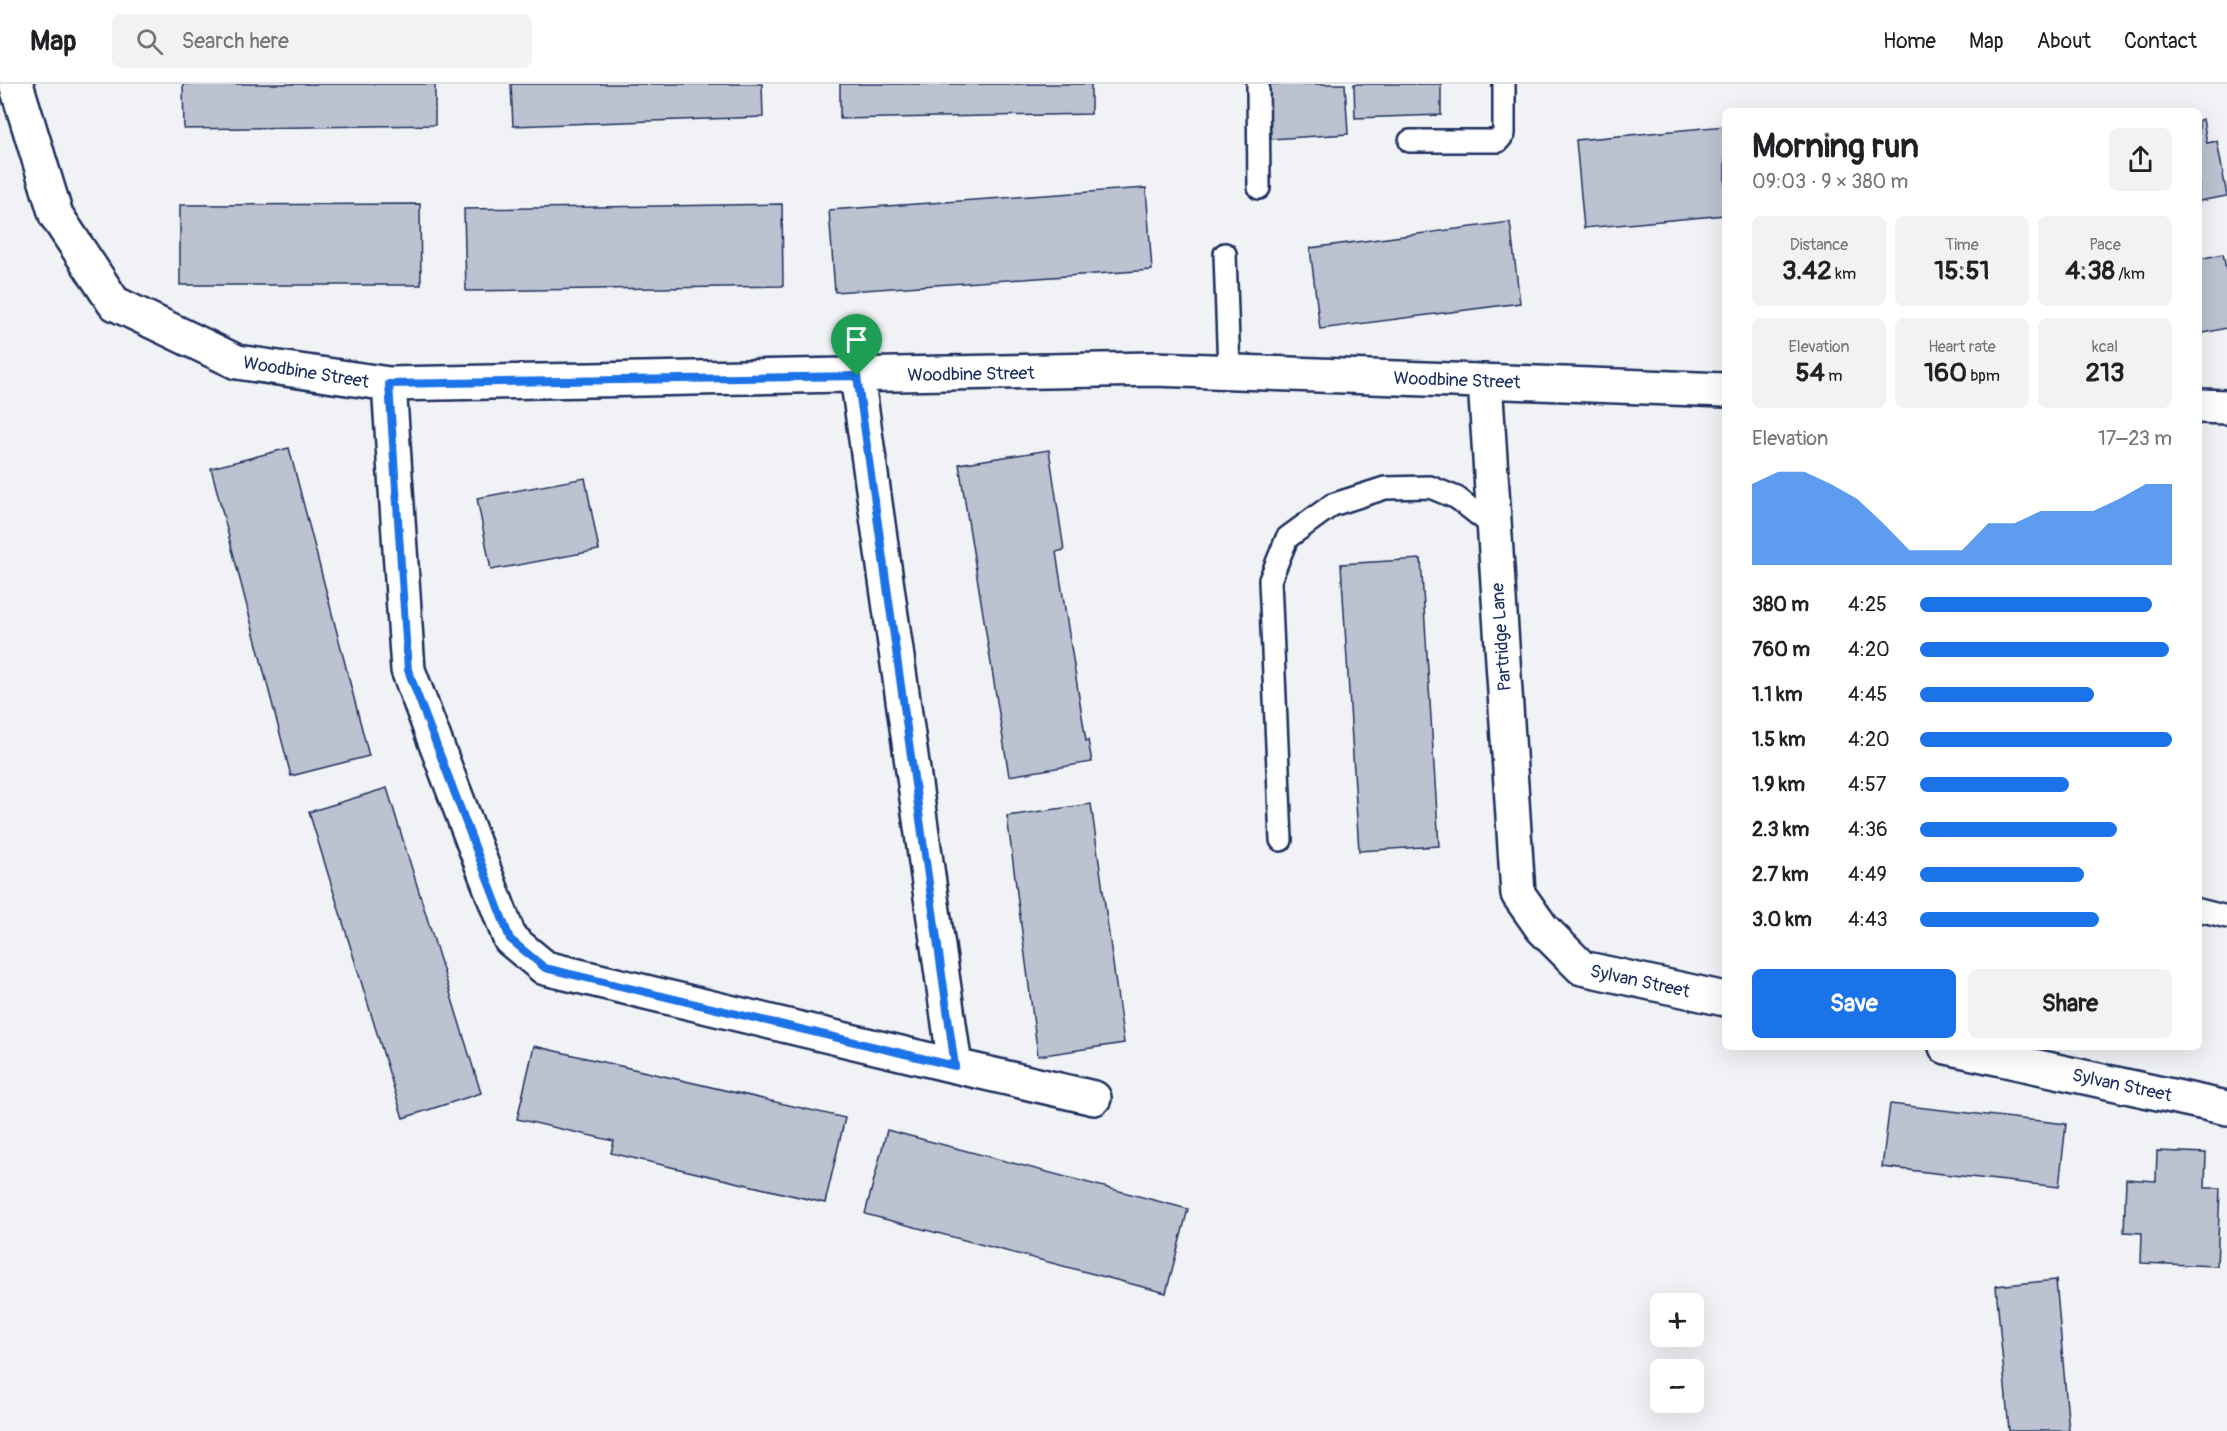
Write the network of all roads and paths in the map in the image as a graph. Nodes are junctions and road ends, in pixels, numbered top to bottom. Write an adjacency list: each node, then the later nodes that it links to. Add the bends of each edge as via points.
1 (16, 84): 10 (street, Woodbine Street, via 56,215 114,303 237,362)
2 (1258, 84): 5 (lane)
3 (1504, 84): 4 (lane, via 1504,134 1498,141)
4 (1410, 141)
5 (1259, 188)
6 (1225, 254): 7 (lane)
7 (1229, 372): 8 (street, Woodbine Street, via 1154,369); 9 (street, Woodbine Street)
8 (857, 376): 10 (street, Woodbine Street); 21 (street)
9 (1485, 381): 11 (street, Woodbine Street); 14 (street, Partridge Lane)
10 (389, 384): 21 (street, via 408,670 510,939 545,968)
11 (1722, 390)
12 (2202, 406): 13 (street)
13 (2227, 407)
14 (1494, 527): 15 (lane, via 1458,498 1430,487 1385,488 1332,505 1287,538 1270,580); 16 (street, Partridge Lane)
15 (1281, 840)
16 (1518, 894): 19 (street, Sylvan Street, via 1542,928 1582,968)
17 (2202, 911): 18 (lane)
18 (2227, 917)
19 (1722, 998)
20 (1960, 1050): 23 (street, Sylvan Street)
21 (955, 1066): 22 (street)
22 (1094, 1098)
23 (2227, 1108)

